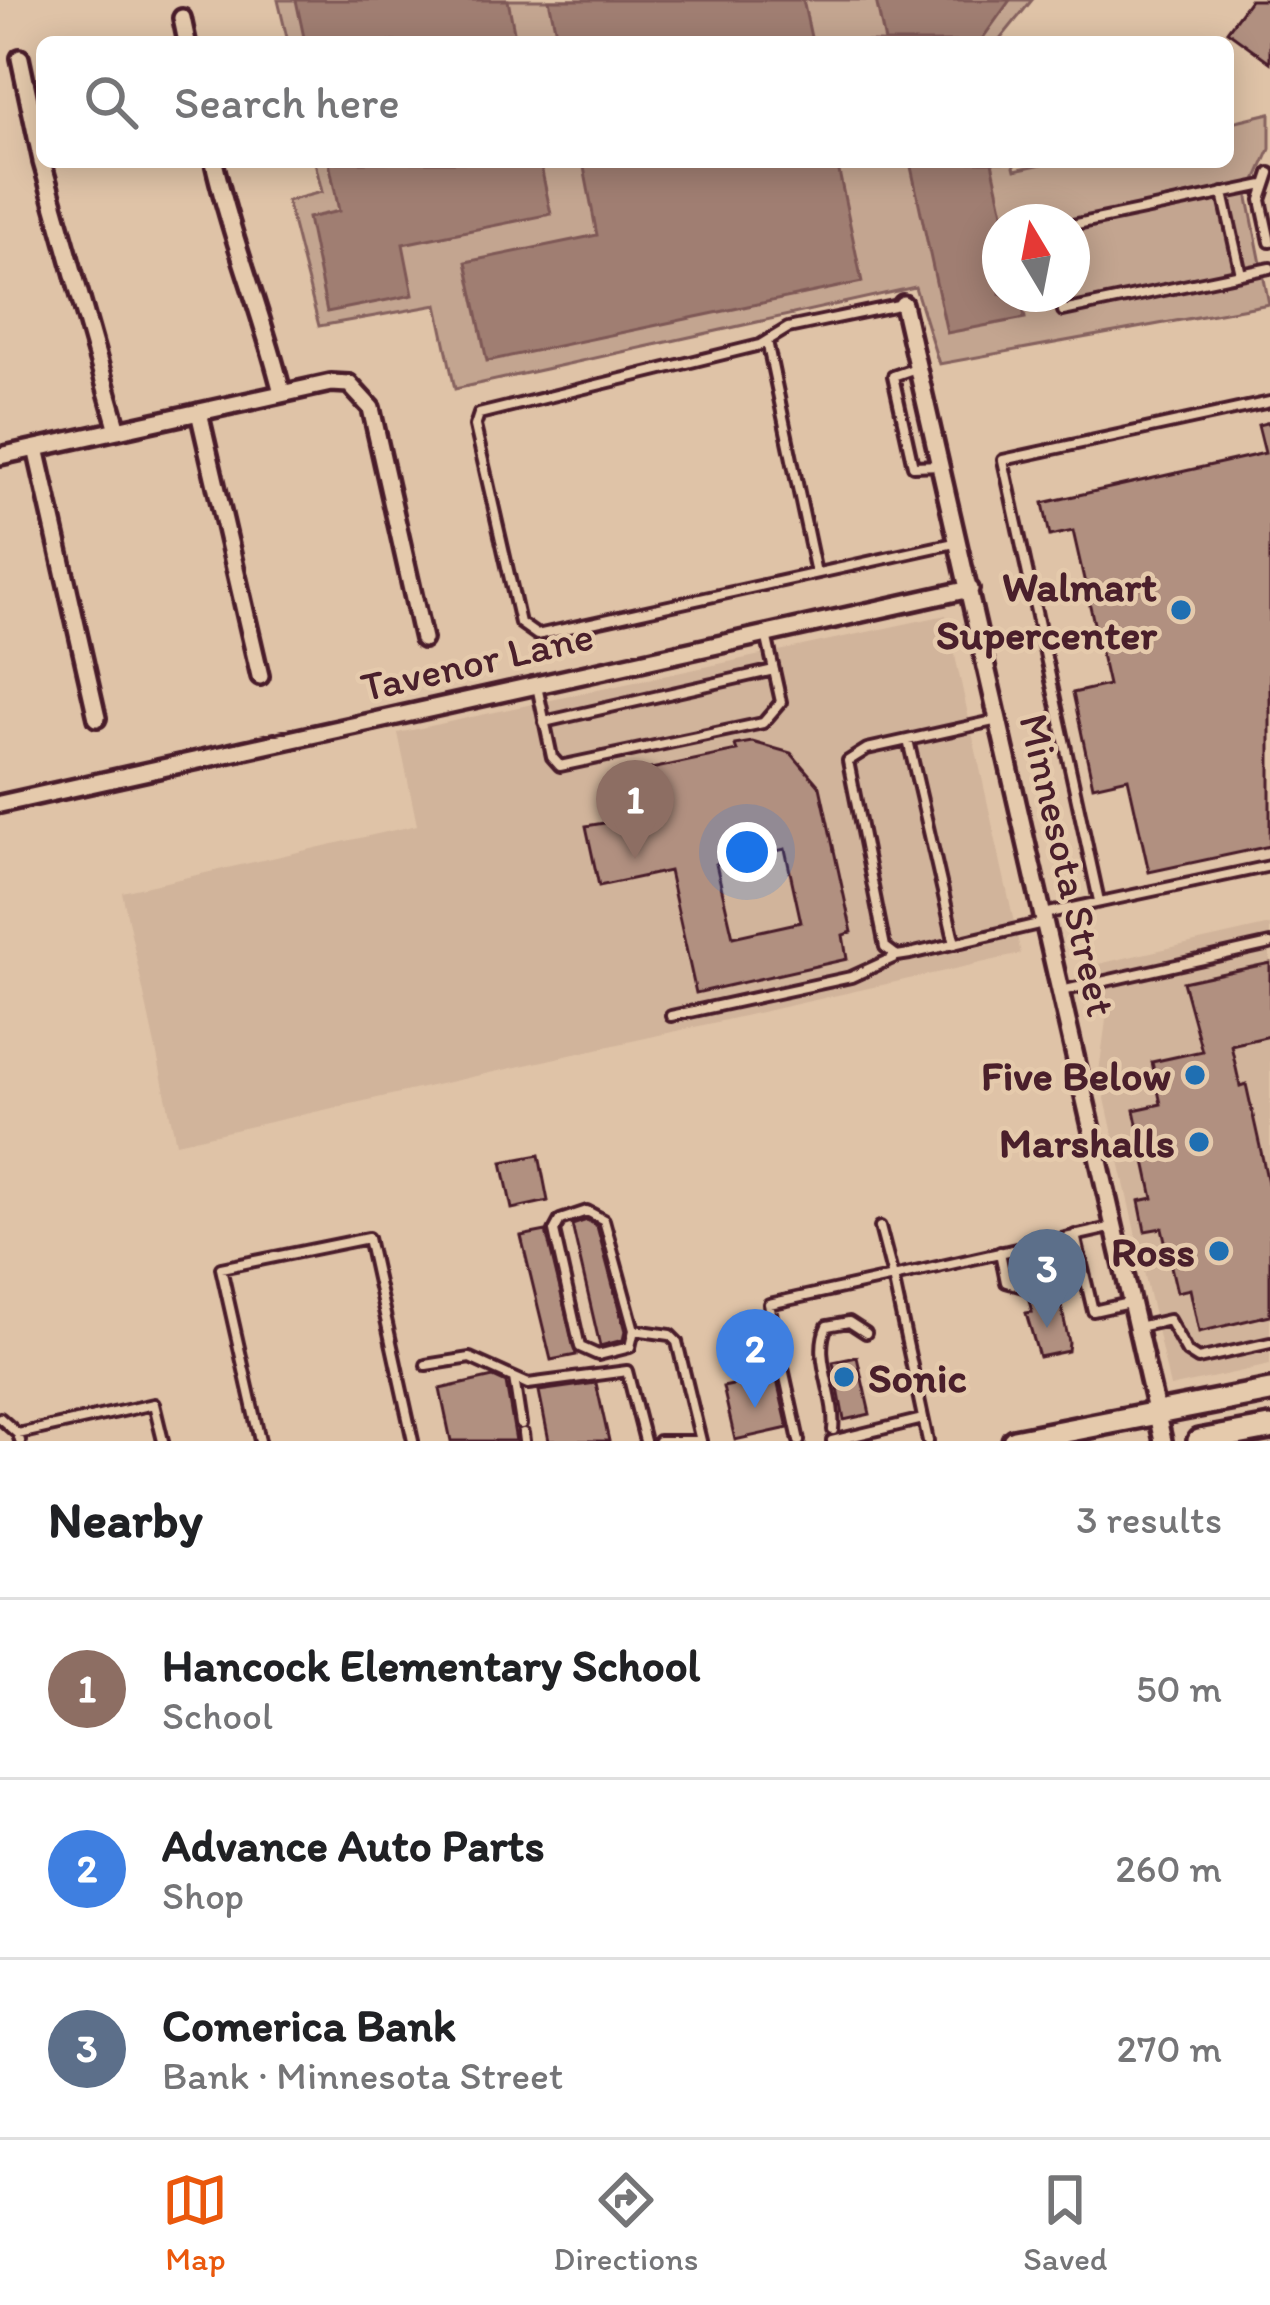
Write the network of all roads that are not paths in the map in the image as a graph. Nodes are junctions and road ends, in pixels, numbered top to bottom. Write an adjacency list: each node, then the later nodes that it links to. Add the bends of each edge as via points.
1 (182, 18): 2 (street)
2 (186, 36)
3 (20, 58): 4 (street)
4 (36, 134)
5 (44, 168): 21 (street)
6 (216, 168): 18 (street)
7 (1270, 173): 8 (lane)
8 (1264, 184): 9 (lane); 11 (lane)
9 (1223, 193): 10 (lane); 13 (lane)
10 (1090, 221)
11 (1270, 242)
12 (1270, 268): 13 (lane)
13 (1241, 274): 15 (lane)
14 (904, 304): 16 (lane, via 788,328); 17 (street, Minnesota Street)
15 (1090, 306)
16 (767, 340): 26 (lane); 26 (lane, via 505,404 479,414 475,426 520,622 537,634)
17 (921, 367): 24 (street, Minnesota Street); 24 (lane, via 893,381 913,466)
18 (282, 393): 20 (street); 29 (street, via 341,382 362,392)
19 (1270, 402): 39 (lane, via 1003,460)
20 (199, 412): 21 (street); 31 (street)
21 (118, 430): 22 (street)
22 (37, 448): 23 (street); 33 (street)
23 (0, 456)
24 (943, 465): 25 (street, Minnesota Street)
25 (960, 542): 26 (lane); 27 (street, Minnesota Street)
26 (816, 573)
27 (970, 589): 28 (street, Tavenor Lane); 34 (street, Minnesota Street)
28 (766, 634): 30 (lane); 32 (street, Tavenor Lane)
29 (423, 640)
30 (774, 670): 35 (lane); 35 (lane, via 781,701 763,723 569,767 555,763)
31 (260, 676)
32 (536, 685): 35 (lane); 37 (street, Tavenor Lane)
33 (97, 718)
34 (999, 719): 36 (lane); 40 (street, Minnesota Street)
35 (544, 722)
36 (908, 740): 41 (lane); 43 (lane, via 856,753 846,769 884,947)
37 (0, 804)
38 (1270, 866): 39 (lane)
39 (1100, 901): 40 (lane)
40 (1043, 919): 41 (lane); 44 (street, Minnesota Street)
41 (955, 944): 43 (lane)
42 (1270, 944): 44 (lane)
43 (897, 956): 45 (lane, via 850,977)
44 (1059, 992): 47 (street, Minnesota Street)
45 (671, 1016)
46 (880, 1227): 51 (lane)
47 (1114, 1227): 48 (lane); 54 (street, Minnesota Street)
48 (1075, 1235): 49 (lane); 50 (lane)
49 (1000, 1252): 51 (lane); 53 (lane, via 1006,1282)
50 (1084, 1276): 52 (lane); 54 (lane, via 1093,1310)
51 (893, 1277): 64 (lane); 75 (lane, via 769,1304)
52 (1045, 1284)
53 (1027, 1288)
54 (1131, 1302): 55 (street, Minnesota Street)
55 (1137, 1327): 58 (lane, via 1169,1320 1198,1359); 62 (street, Minnesota Street)
56 (634, 1330): 56 (lane, via 604,1220 587,1211 560,1220 556,1249 580,1347 598,1355 630,1347); 74 (lane, via 676,1342)
57 (866, 1333): 67 (lane, via 849,1322 827,1326 820,1341 835,1410)
58 (1270, 1343)
59 (427, 1365): 60 (lane, via 470,1358)
60 (513, 1376): 66 (lane); 72 (lane, via 528,1384 627,1371)
61 (1270, 1391): 62 (main road)
62 (1156, 1410): 77 (main road); 78 (street, Minnesota Street)
63 (0, 1418): 68 (lane)
64 (923, 1419): 67 (lane); 76 (lane)
65 (1270, 1428): 79 (main road)
66 (523, 1433)
67 (832, 1436)
68 (19, 1438): 69 (lane, via 154,1404)
69 (163, 1441)
70 (260, 1441): 71 (lane, via 221,1268 368,1238)
71 (413, 1441)
72 (645, 1441)
73 (659, 1441): 74 (lane)
74 (701, 1441)
75 (799, 1441)
76 (928, 1441)
77 (1014, 1441)
78 (1163, 1441)
79 (1199, 1441)

